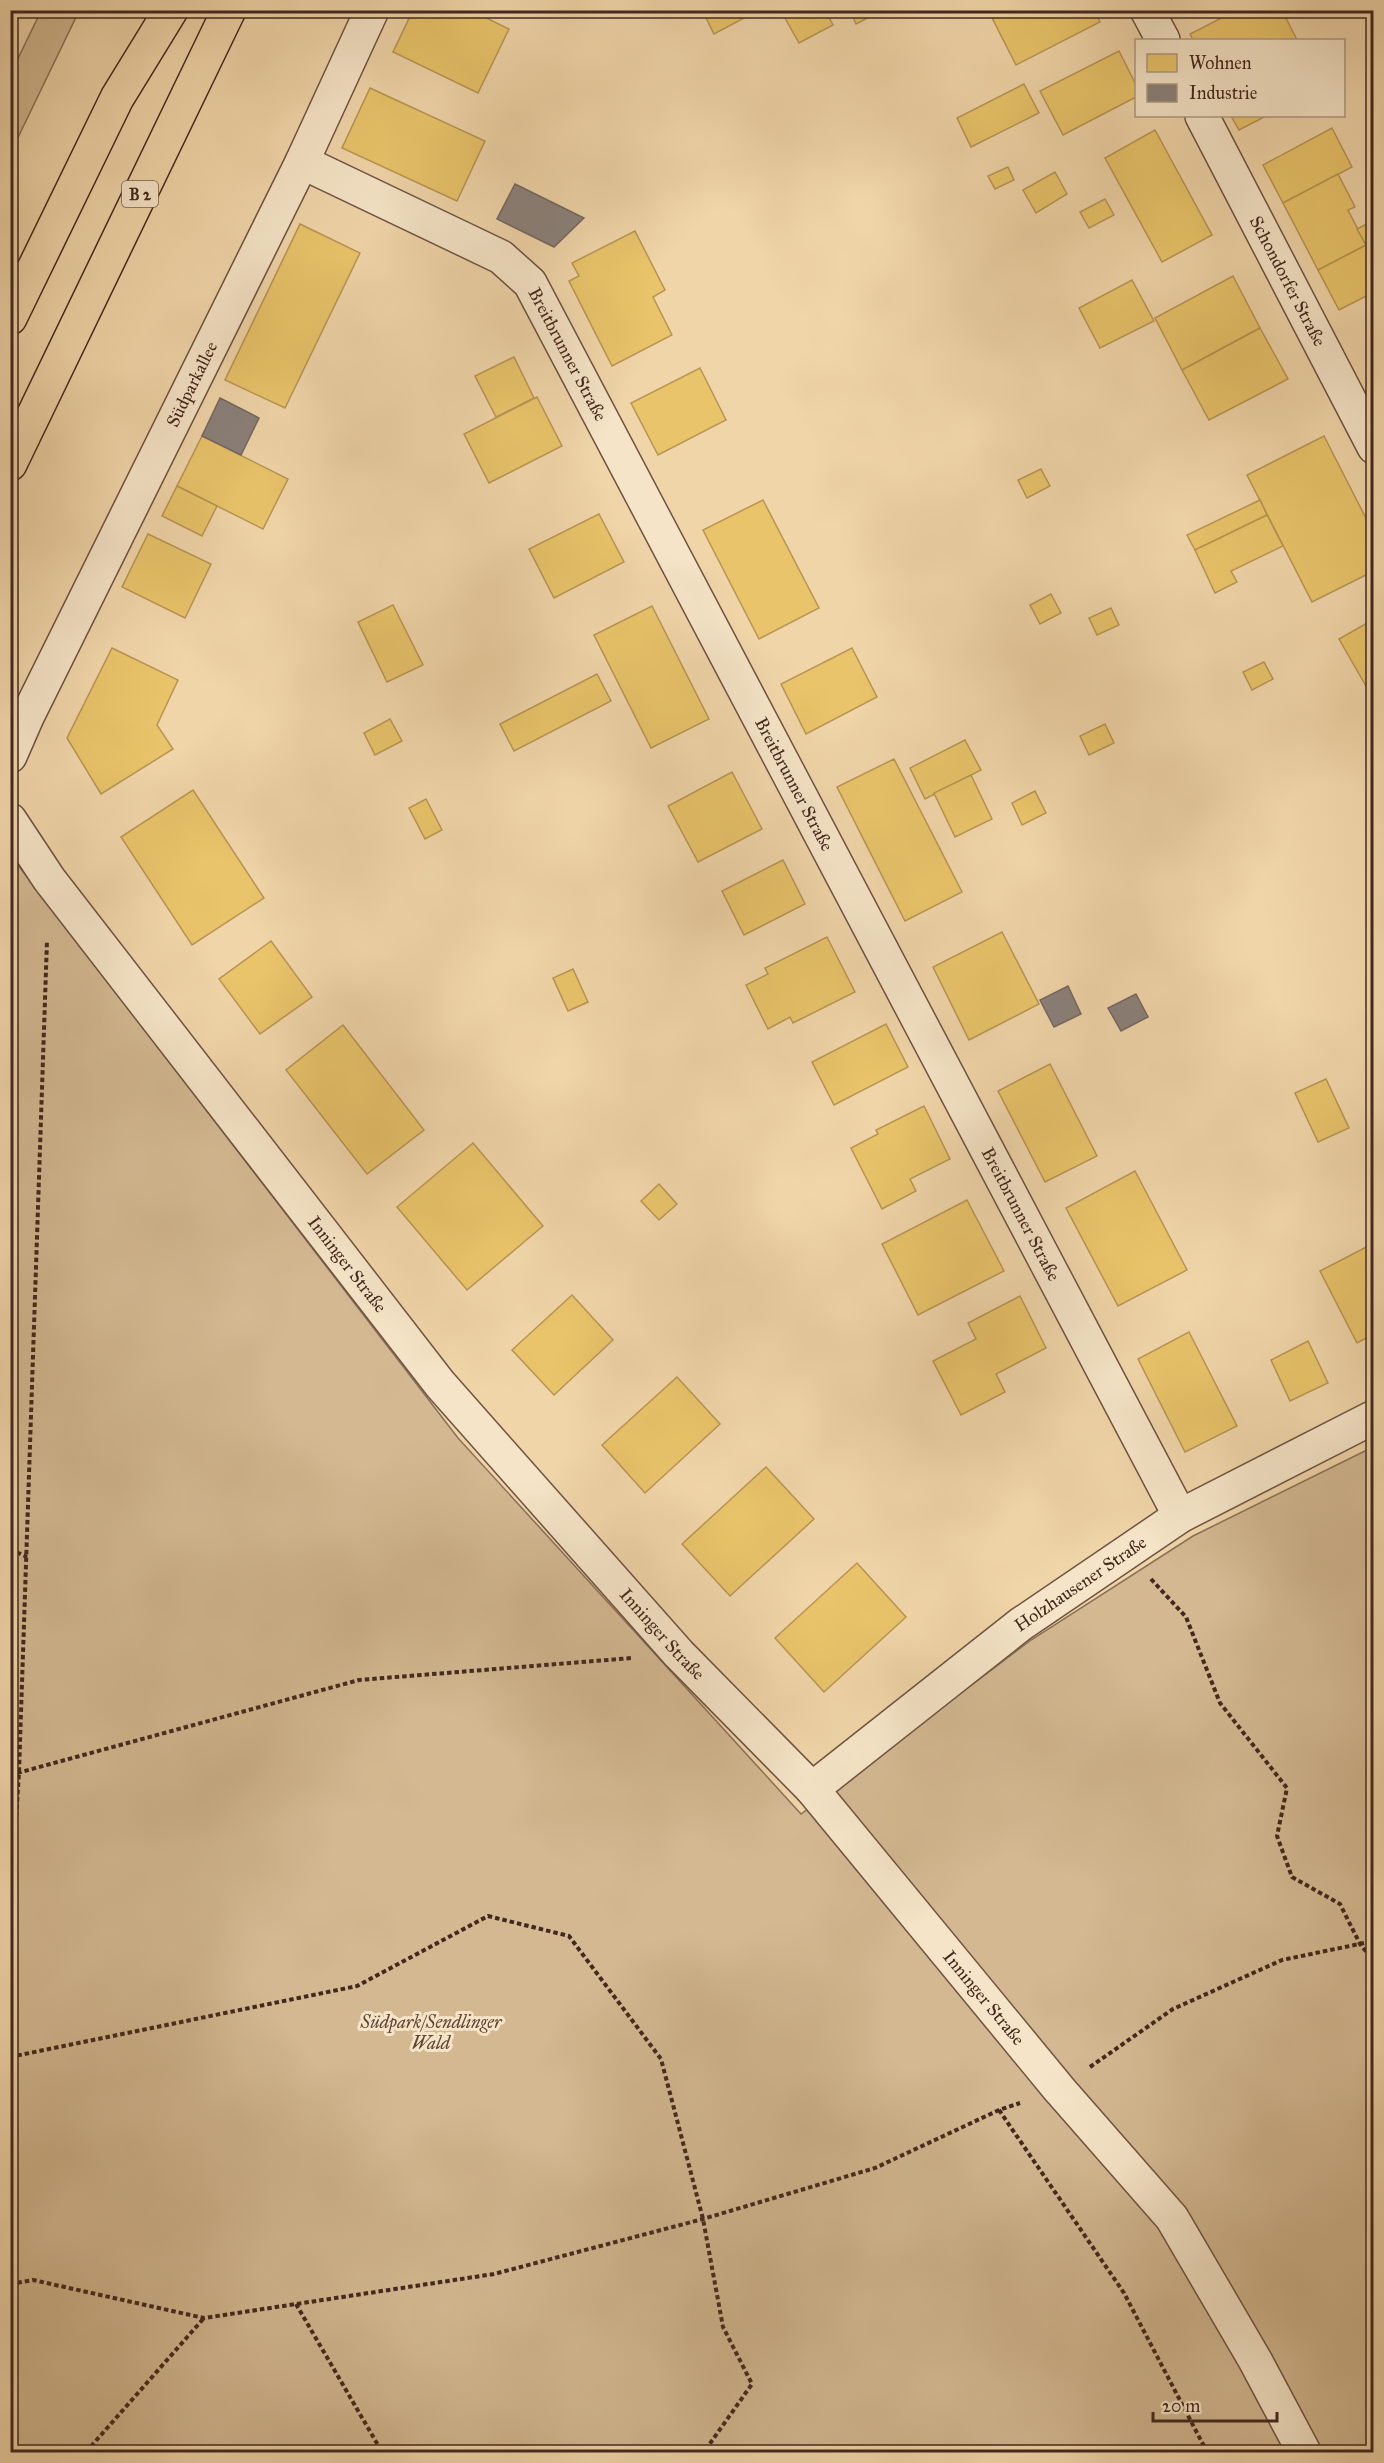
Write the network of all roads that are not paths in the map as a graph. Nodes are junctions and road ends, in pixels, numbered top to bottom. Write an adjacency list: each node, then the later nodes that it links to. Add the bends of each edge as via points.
1 (142, 10): 7 (highway)
2 (171, 10): 7 (highway)
3 (229, 10): 12 (highway, B 2)
4 (372, 10): 9 (street, Südparkallee)
5 (1147, 10): 6 (street)
6 (1162, 39)
7 (117, 98): 10 (highway)
8 (1203, 117): 11 (street, Schondorfer Straße)
9 (302, 162): 13 (street, Südparkallee); 16 (street, Breitbrunner Straße, via 501,257 530,283)
10 (10, 318)
11 (1374, 447)
12 (10, 464)
13 (10, 756)
14 (10, 820): 17 (street, Inninger Straße, via 50,879 440,1384 679,1654)
15 (1374, 1417): 16 (street, Holzhausener Straße)
16 (1180, 1516): 17 (street, Holzhausener Straße, via 1021,1624)
17 (812, 1790): 18 (street, Inninger Straße, via 1059,2089 1172,2218)
18 (1304, 2452)

